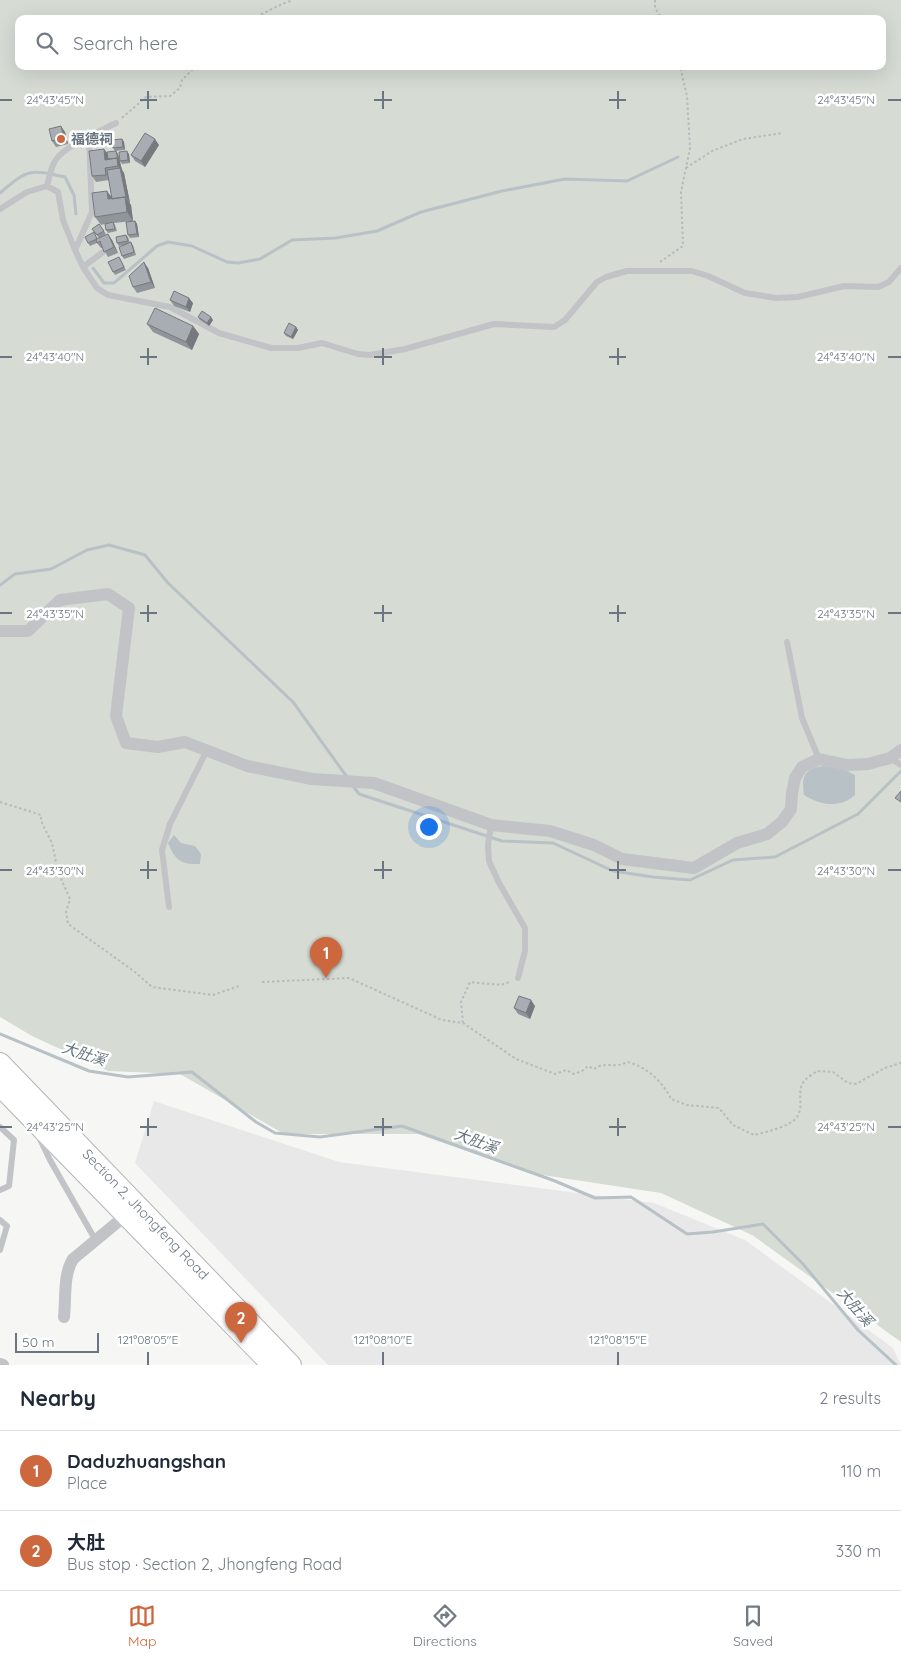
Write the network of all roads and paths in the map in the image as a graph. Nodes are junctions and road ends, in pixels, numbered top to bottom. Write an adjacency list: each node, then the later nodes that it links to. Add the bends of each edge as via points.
1 (293, 0): 3 (path)
2 (655, 0): 4 (path)
3 (260, 15)
4 (659, 15)
5 (192, 70): 7 (path, via 170,96 146,97)
6 (681, 70): 10 (path, via 687,96 690,148)
7 (116, 123): 9 (lane)
8 (783, 133): 10 (path, via 743,139 712,151)
9 (89, 137): 11 (lane, via 60,154); 13 (lane, via 92,212)
10 (686, 168): 15 (path, via 681,192 683,246 664,261)
11 (47, 186): 12 (lane, via 26,192); 13 (lane, via 58,192 63,220)
12 (0, 209)
13 (75, 250): 16 (lane)
14 (103, 252): 16 (lane)
15 (654, 264)
16 (83, 267): 17 (lane, via 97,288 108,295 170,307 219,334 271,348 298,348 322,343 370,355 405,349 494,324 554,327 565,320 597,282 627,271 692,271 746,293 798,298 844,286 878,288)
17 (901, 268)
18 (0, 631): 20 (street, via 28,631 60,600 108,594 129,608 116,716 126,743 158,747 185,742)
19 (787, 642): 22 (lane, via 802,718)
20 (207, 750): 25 (street, via 247,766 312,779 374,783); 26 (lane, via 170,824 162,850)
21 (901, 750): 23 (street)
22 (819, 759): 23 (street, via 847,765); 25 (street, via 802,767 792,793 791,809 782,822 767,834 736,843 694,868 622,859 594,845 550,831)
23 (897, 762)
24 (0, 802): 29 (path, via 41,815 52,843 58,872 70,899 66,912 68,924 152,987 213,995)
25 (491, 825): 27 (lane, via 489,860 525,928 526,951)
26 (169, 907)
27 (518, 978): 30 (path, via 501,985 470,982 462,1002)
28 (262, 982): 30 (path, via 349,978 442,1020)
29 (239, 986)
30 (463, 1023): 32 (path, via 516,1059 555,1074 566,1070 574,1074 588,1066 594,1069 600,1065 634,1064 650,1073 671,1099 687,1105 720,1108 733,1125 754,1135 779,1128 797,1118 800,1088 817,1071 833,1072 848,1083 856,1084)
31 (0, 1063): 37 (main road, Section 2, Jhongfeng Road)
32 (901, 1063)
33 (1, 1090): 34 (main road, Section 2, Jhongfeng Road)
34 (30, 1116): 37 (main road, Section 2, Jhongfeng Road); 39 (lane, via 50,1160)
35 (0, 1127): 36 (lane, via 14,1140 9,1186)
36 (0, 1190)
37 (131, 1211): 39 (street); 42 (main road, Section 2, Jhongfeng Road)
38 (0, 1220): 40 (lane, via 7,1226)
39 (96, 1241): 41 (street, via 69,1265)
40 (0, 1250)
41 (64, 1317)
42 (283, 1364)

